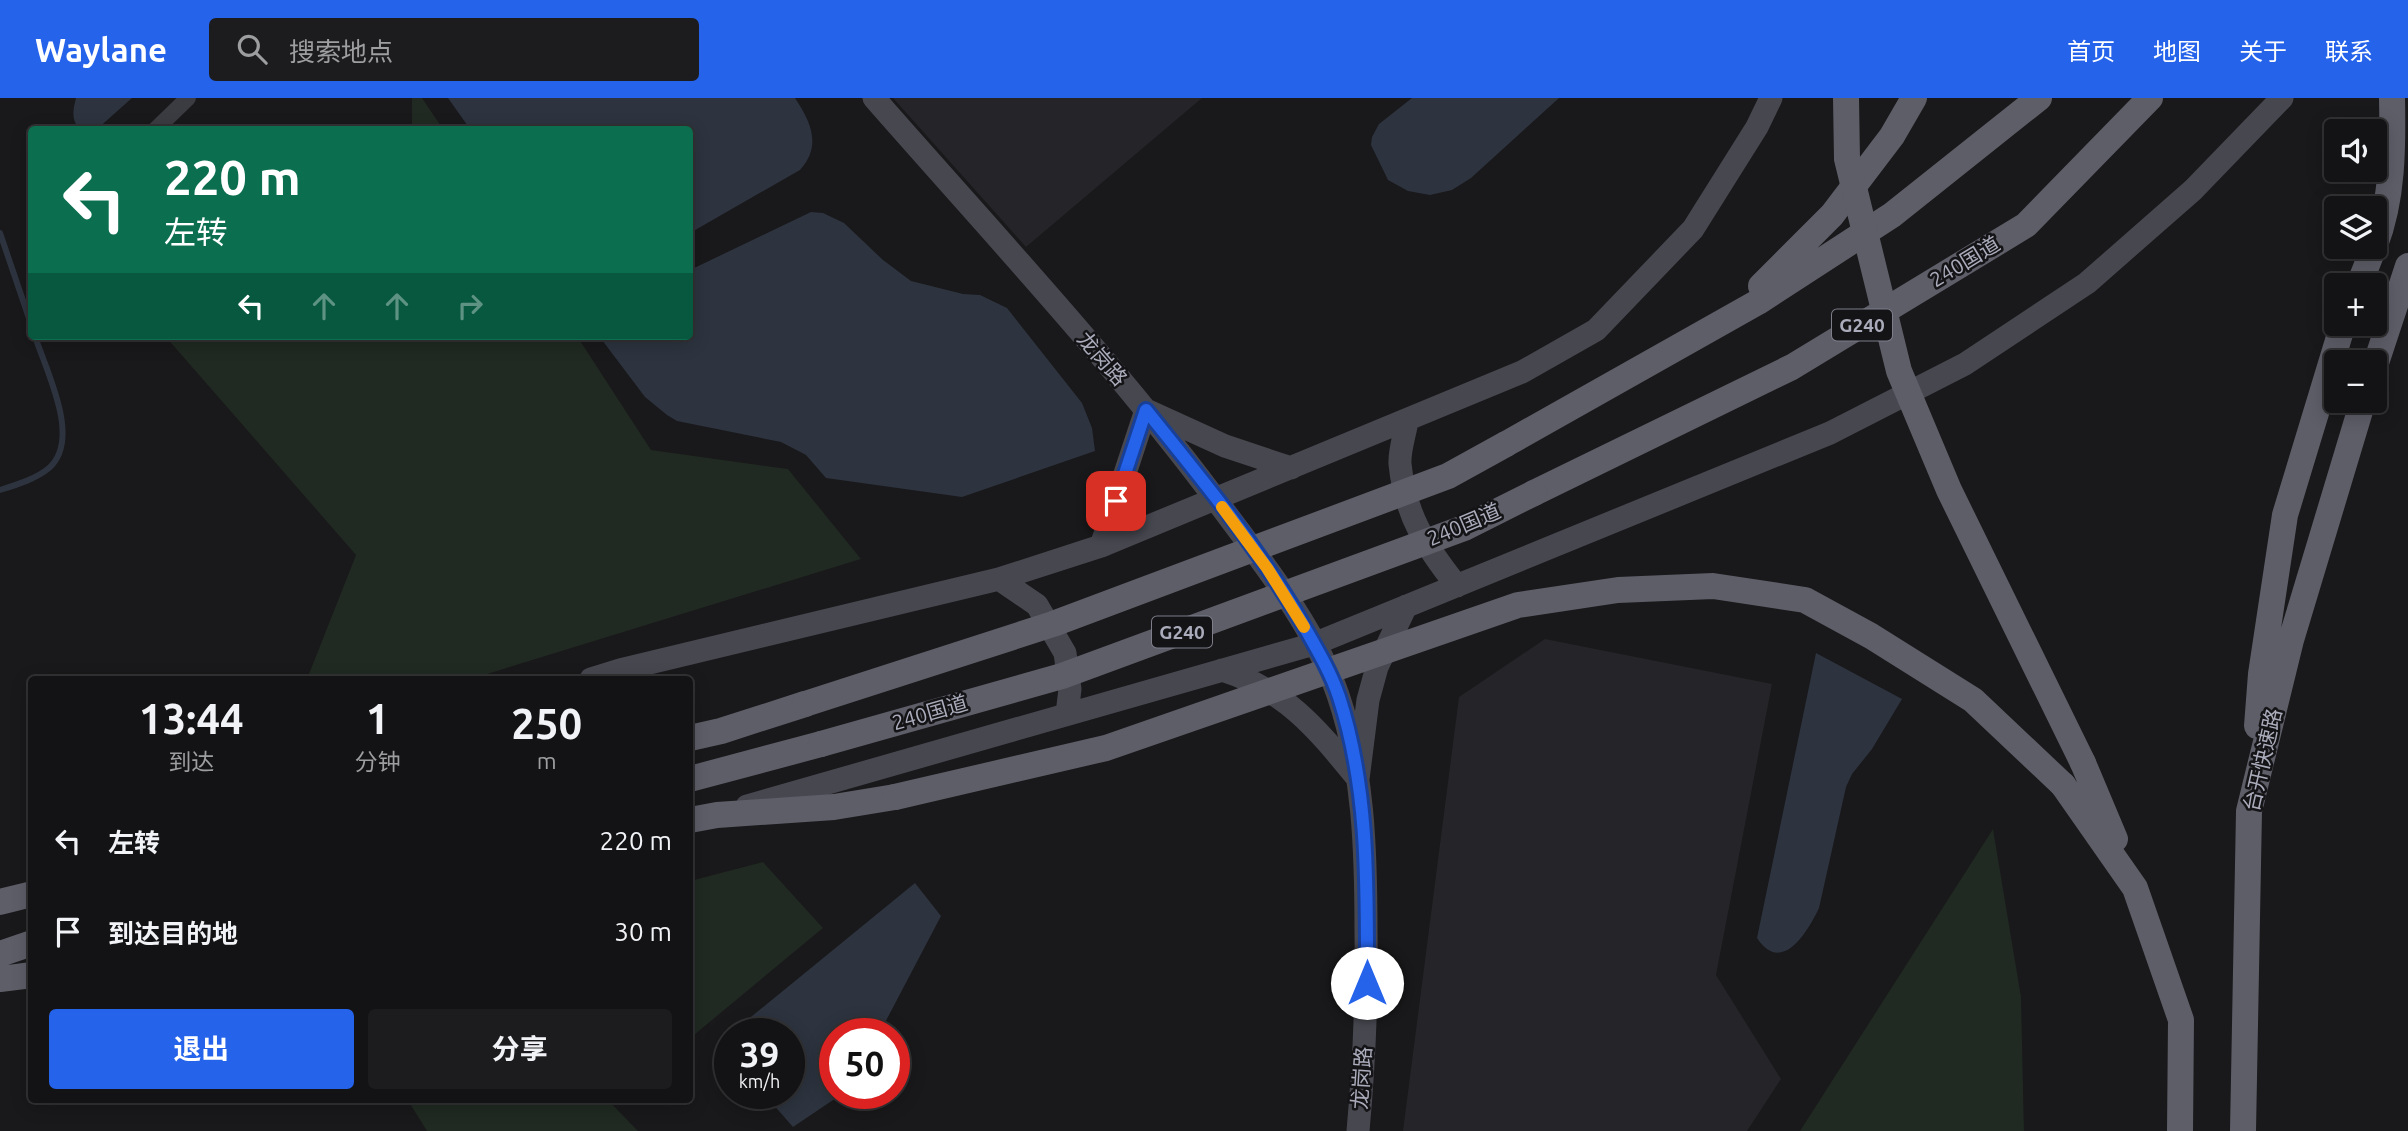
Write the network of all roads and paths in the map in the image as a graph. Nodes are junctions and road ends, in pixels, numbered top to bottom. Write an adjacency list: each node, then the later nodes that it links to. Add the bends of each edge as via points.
1 (188, 98): 10 (street)
2 (874, 98): 16 (main road, 龙岗路)
3 (1771, 98): 18 (main road, via 1693,229 1596,330 1522,372)
4 (1846, 98): 36 (highway, bridge, via 1847,159 1899,371 1949,490 2083,763)
5 (1914, 98): 13 (highway, via 1892,136 1832,215)
6 (2039, 98): 13 (highway, G240, via 1892,215)
7 (2150, 98): 30 (highway, 240国道 / G240, bridge, via 2026,225 1792,367 1464,528 1062,676)
8 (2282, 98): 23 (main road, via 2193,190 2087,283 1965,364 1830,433)
9 (2392, 98): 11 (highway, via 2393,155)
10 (159, 126)
11 (2387, 196)
12 (2408, 266): 15 (highway)
13 (1731, 317): 29 (highway, G240, bridge, via 1448,476 1053,624)
14 (2339, 336): 32 (highway, via 2285,515 2261,674)
15 (2380, 350)
16 (1146, 410): 19 (main road, via 1225,446); 20 (main road, 龙岗路); 21 (main road)
17 (2359, 413): 32 (highway, 台开快速路, via 2291,640)
18 (1407, 421): 19 (main road); 23 (main road, via 1400,462 1411,519)
19 (1292, 468): 20 (main road)
20 (1216, 499): 21 (main road); 25 (main road, 龙岗路, via 1267,568)
21 (1101, 546): 22 (main road)
22 (999, 579): 27 (main road); 28 (main road, via 1037,605 1065,653 1070,689)
23 (1457, 586): 24 (main road)
24 (1406, 606): 25 (main road); 31 (main road, via 1377,667)
25 (1314, 644): 26 (main road); 31 (main road, 龙岗路, via 1339,697)
26 (1222, 670): 28 (main road); 31 (main road, via 1248,678 1297,710)
27 (602, 676)
28 (1067, 714): 33 (main road)
29 (693, 737)
30 (693, 778)
31 (1358, 779): 44 (main road, 龙岗路, via 1366,869 1367,983)
32 (2249, 811): 46 (highway, 台开快速路)
33 (717, 815): 34 (highway); 36 (highway, bridge, via 834,807 895,797 1106,748 1518,605 1618,590 1713,586 1805,600 1973,700 2063,785)
34 (693, 819)
35 (28, 884): 38 (main road)
36 (2135, 888): 45 (highway, via 2181,1020)
37 (28, 895): 39 (highway)
38 (0, 896)
39 (0, 902)
40 (28, 944): 41 (highway)
41 (0, 954)
42 (28, 976): 43 (highway)
43 (0, 979)
44 (1358, 1131)
45 (2180, 1131)
46 (2243, 1131)

